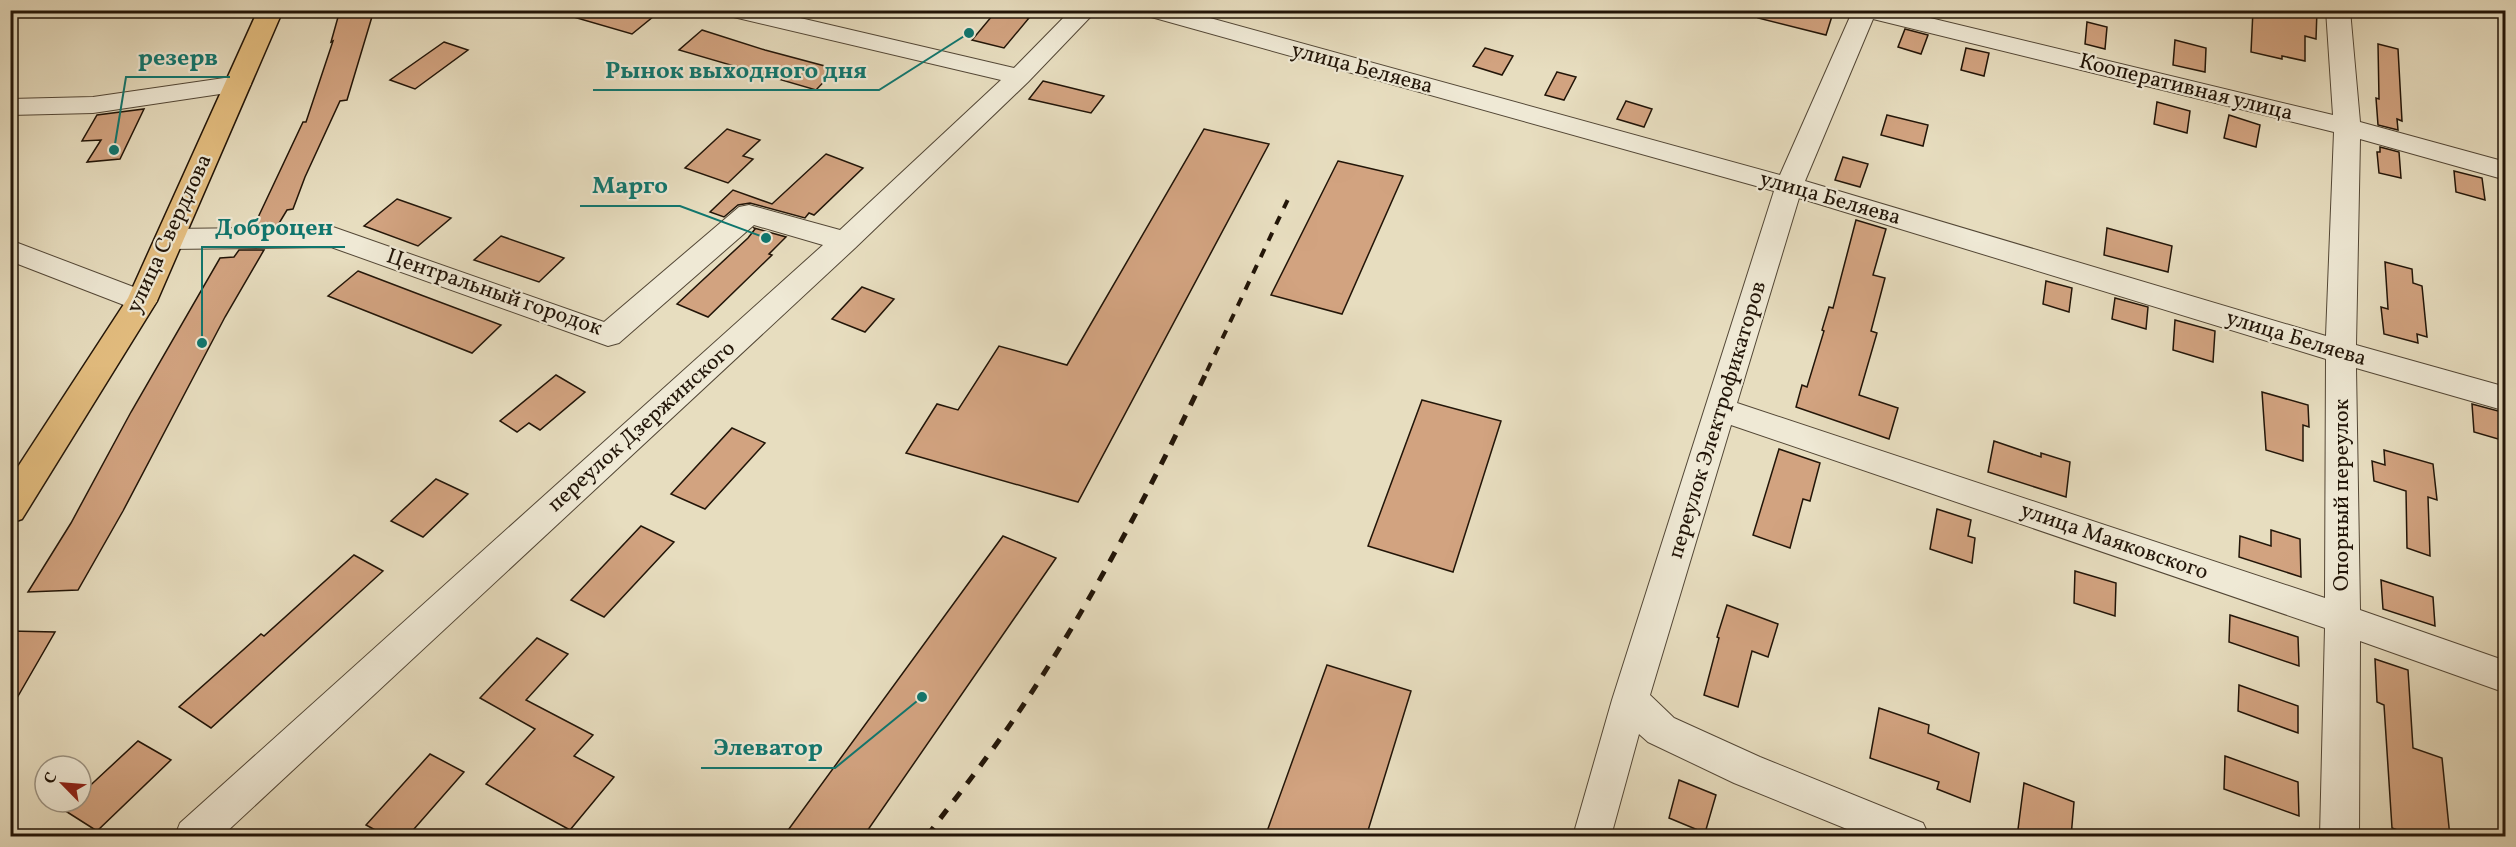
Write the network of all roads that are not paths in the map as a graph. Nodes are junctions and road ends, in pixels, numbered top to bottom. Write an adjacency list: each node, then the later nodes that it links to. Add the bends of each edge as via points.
1 (271, 10): 8 (main road, улица Свердлова)
2 (734, 10): 7 (street)
3 (1085, 10): 7 (street, переулок Дзержинского)
4 (1152, 10): 12 (street, улица Беляева)
5 (2338, 10): 10 (street, Опорный переулок)
6 (1865, 11): 10 (street, Кооперативная улица); 12 (street, переулок Электрофикаторов)
7 (1019, 77): 14 (street, переулок Дзержинского)
8 (238, 84): 9 (street, via 93,105); 13 (main road, улица Свердлова)
9 (10, 107)
10 (2346, 127): 11 (street, Кооперативная улица); 17 (street, Опорный переулок)
11 (2505, 171)
12 (1789, 186): 17 (street, улица Беляева); 19 (street, переулок Электрофикаторов)
13 (169, 239): 14 (street, Центральный городок, via 333,237 608,335 749,214); 16 (main road, улица Свердлова)
14 (845, 241): 24 (street, переулок Дзержинского)
15 (10, 250): 16 (street)
16 (142, 301): 20 (main road, улица Свердлова)
17 (2341, 352): 18 (street, улица Беляева); 21 (street, Опорный переулок)
18 (2505, 399)
19 (1722, 410): 21 (street, улица Маяковского); 23 (street, переулок Электрофикаторов)
20 (10, 509)
21 (2343, 619): 22 (street, улица Маяковского); 27 (street, Опорный переулок)
22 (2505, 677)
23 (1630, 700): 25 (street, переулок Электрофикаторов); 26 (street, via 1661,730 1747,771)
24 (194, 837)
25 (1592, 837)
26 (1910, 837)
27 (2339, 837)

